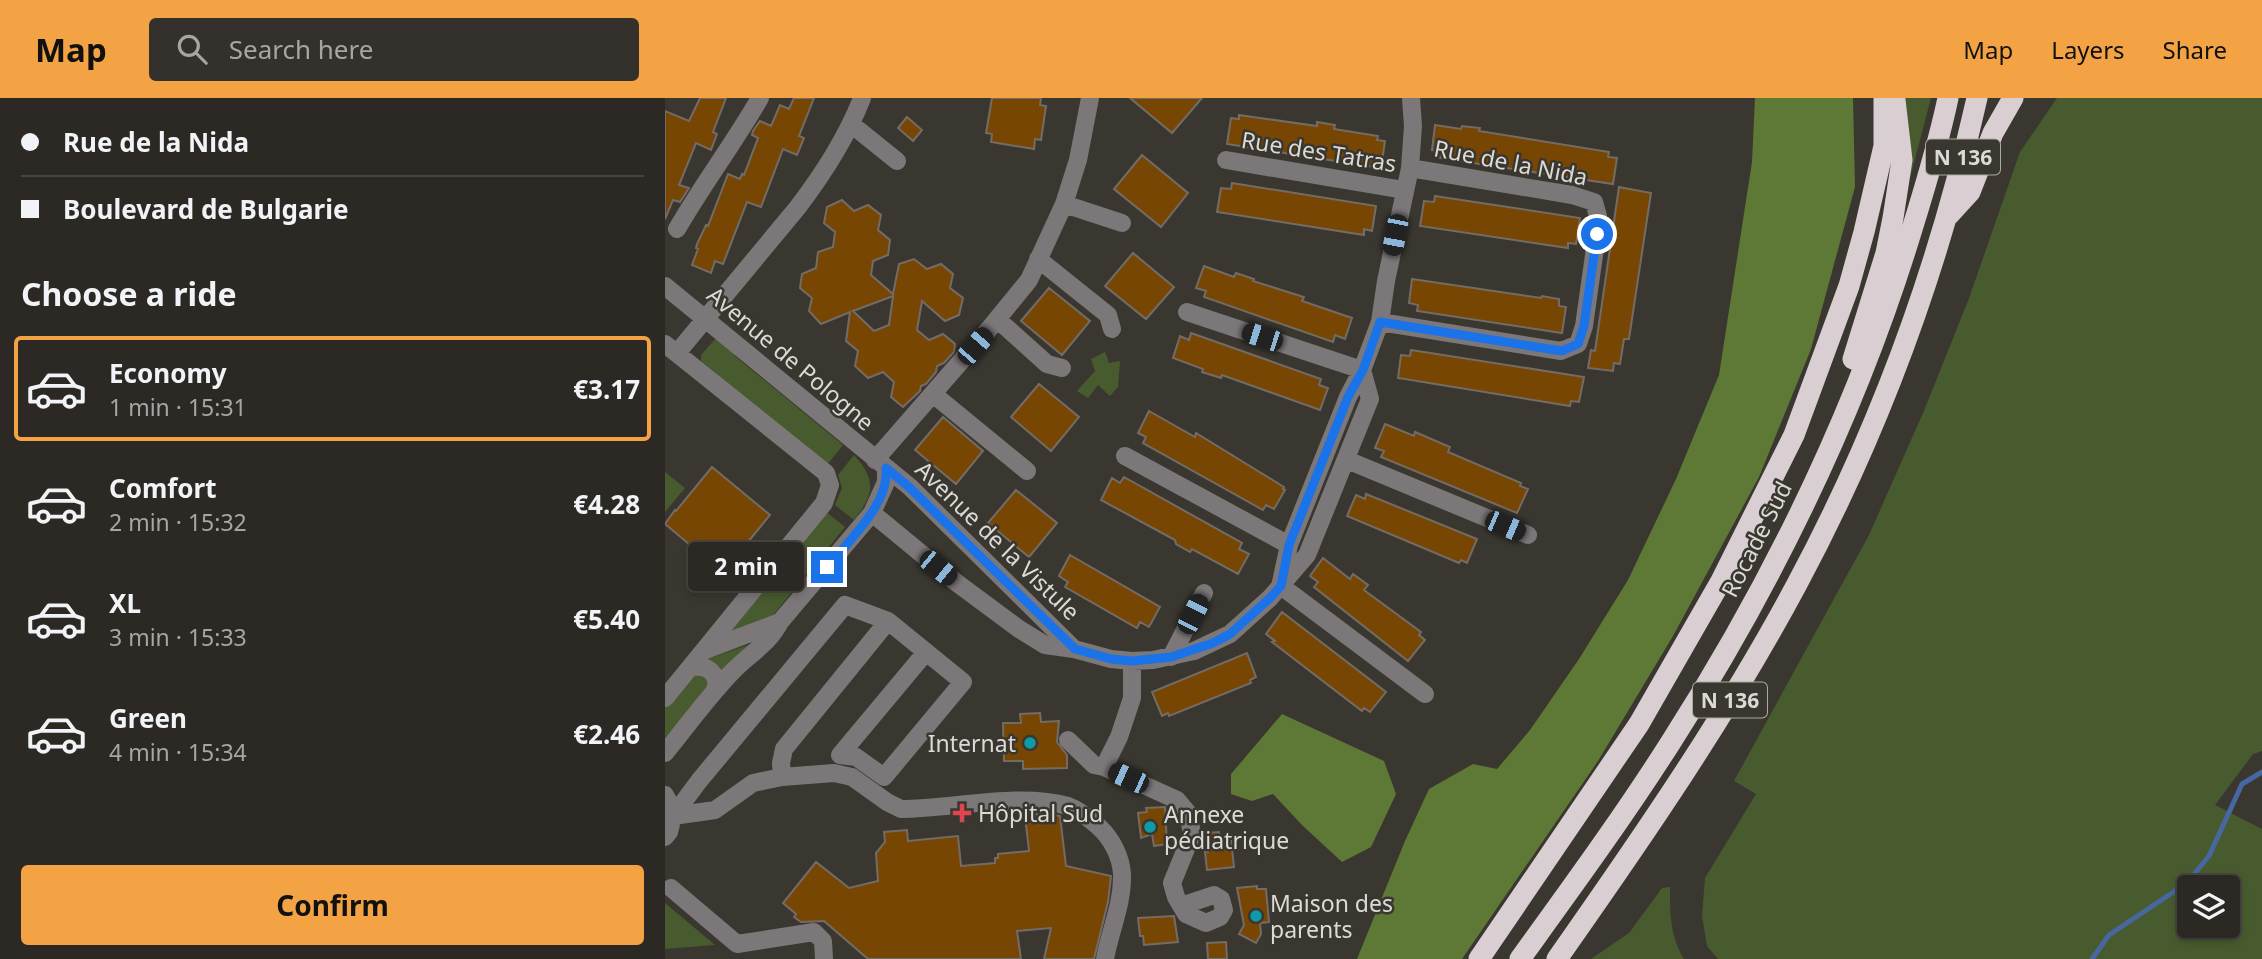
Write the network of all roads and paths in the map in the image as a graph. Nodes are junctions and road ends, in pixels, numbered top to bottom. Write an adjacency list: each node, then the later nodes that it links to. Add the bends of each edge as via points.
1 (760, 98): 18 (street)
2 (862, 98): 10 (street)
3 (1090, 98): 15 (street)
4 (1411, 98): 13 (street, Avenue de la Vistule)
5 (1884, 98): 62 (highway, via 1884,146 1864,232 1845,298 1794,435 1721,581 1639,724)
6 (1895, 98): 30 (highway, via 1902,160 1886,253 1851,366)
7 (1948, 98): 30 (highway, Rocade Sud / N 136, via 1903,259)
8 (1977, 98): 16 (highway, N 136)
9 (2013, 98): 16 (highway, via 1993,133 1970,192)
10 (851, 124): 12 (street); 22 (street, via 798,207)
11 (1226, 160): 14 (street, Rue des Tatras)
12 (897, 161)
13 (1410, 168): 14 (street, Avenue de la Vistule); 24 (street, Rue de la Nida, via 1594,202 1598,225 1584,326 1578,344 1562,351)
14 (1404, 190): 24 (street, Avenue de la Vistule)
15 (1064, 204): 17 (street); 19 (street)
16 (1948, 216): 64 (highway, N 136, via 1873,424 1797,583 1699,750)
17 (1122, 223)
18 (677, 229)
19 (1038, 260): 23 (street, via 1029,280); 25 (street, via 1108,314)
20 (665, 286): 22 (street, Avenue de Pologne)
21 (1187, 312): 28 (street)
22 (705, 318): 26 (street); 33 (street, Avenue de Pologne)
23 (997, 319): 27 (street, via 1047,364); 29 (street)
24 (1380, 322): 28 (street, Avenue de la Vistule)
25 (1112, 329)
26 (671, 348): 43 (street, via 826,474 830,485 824,503)
27 (1062, 368)
28 (1363, 370): 32 (street, Avenue de la Vistule, via 1370,399); 37 (street, Avenue de la Vistule)
29 (933, 394): 33 (street); 34 (street)
30 (1852, 397): 63 (highway, Rocade Sud / N 136, via 1780,553 1714,672 1621,818)
31 (1125, 456): 37 (street)
32 (1347, 460): 36 (street); 38 (street, Avenue de la Vistule, via 1307,555)
33 (880, 464): 35 (street, via 886,482); 42 (street, Avenue de la Vistule)
34 (1027, 471)
35 (872, 513): 41 (street); 42 (street, Avenue de la Vistule, via 1019,629 1045,645)
36 (1528, 535)
37 (1289, 545): 38 (street, Avenue de la Vistule)
38 (1281, 586): 45 (street, Avenue de la Vistule, via 1230,634); 49 (street)
39 (1204, 593): 45 (street)
40 (888, 621): 44 (street); 54 (street, via 784,749); 56 (street, via 845,605)
41 (780, 622): 43 (street); 48 (street)
42 (1075, 649): 46 (street, Avenue de la Vistule)
43 (705, 650): 47 (street)
44 (926, 652): 44 (street, via 866,724 840,755 856,757 884,777 963,682)
45 (1171, 657): 46 (street, Avenue de la Vistule)
46 (1132, 661): 53 (street, via 1132,698)
47 (691, 667): 48 (street, via 712,671 717,683); 50 (street)
48 (714, 692): 52 (street)
49 (1426, 694)
50 (665, 698)
51 (1067, 740): 53 (street, via 1094,765)
52 (665, 753)
53 (1104, 766): 59 (street, via 1177,800 1188,813 1192,834 1171,883)
54 (782, 777): 56 (street, via 753,783 715,810); 61 (street, via 834,773 852,777 901,809 1023,801 1071,807 1105,833 1115,847 1122,872)
55 (665, 795): 56 (street)
56 (673, 816): 57 (street)
57 (665, 837)
58 (671, 888): 60 (street, via 737,944 814,932 823,941)
59 (1181, 906)
60 (824, 959)
61 (1105, 959)
62 (1479, 959)
63 (1520, 959)
64 (1556, 959)

